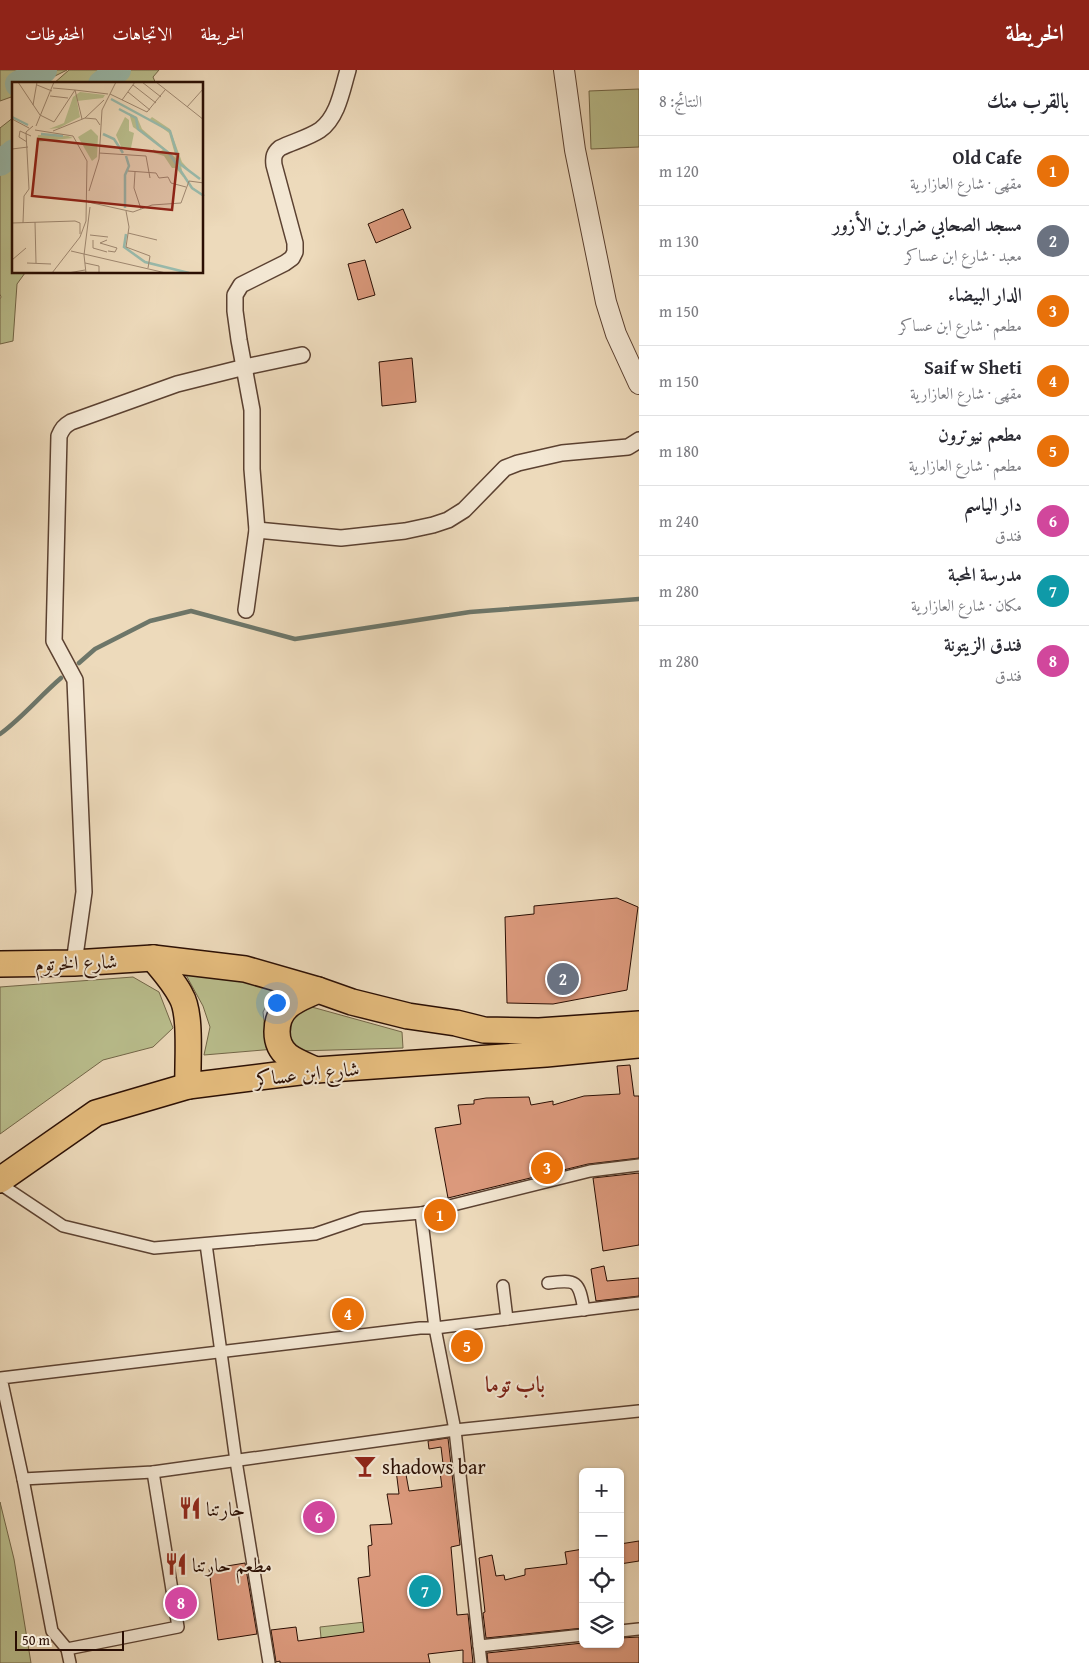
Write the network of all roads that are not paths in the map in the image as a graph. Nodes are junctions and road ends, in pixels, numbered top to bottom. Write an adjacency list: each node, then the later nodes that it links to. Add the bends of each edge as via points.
1 (348, 70): 4 (street, via 328,122 320,130 280,148 273,158 295,252 285,263 241,285 235,295)
2 (564, 70): 5 (street, via 575,150 606,302 616,334)
3 (302, 356): 4 (street)
4 (245, 367): 7 (street, via 252,410); 10 (street, via 177,384 71,422 59,436 54,641 75,680 84,892)
5 (639, 384)
6 (639, 440): 7 (street, via 628,447 562,453 505,468 464,510 433,525 341,538)
7 (257, 530): 8 (street)
8 (246, 610)
9 (153, 958): 10 (main road, شارع الخرتوم); 12 (main road, via 245,969); 16 (main road, via 182,996 185,1005)
10 (74, 963): 11 (main road, شارع الخرتوم)
11 (0, 964)
12 (318, 990): 13 (main road, via 408,1016 484,1030 539,1031); 15 (main road, via 286,1007 277,1028 280,1043 288,1056)
13 (639, 1024)
14 (639, 1045): 15 (main road, شارع ابن عساكر)
15 (316, 1070): 16 (main road, شارع ابن عساكر)
16 (188, 1086): 18 (main road, شارع ابن عساكر, via 96,1113)
17 (639, 1165): 20 (street, via 590,1171)
18 (0, 1180)
19 (0, 1184): 21 (street, via 63,1226 154,1248)
20 (421, 1213): 21 (street, via 362,1218 316,1234); 27 (street)
21 (206, 1244): 28 (street)
22 (548, 1282): 25 (street, via 569,1280 577,1285)
23 (503, 1286): 26 (street)
24 (639, 1303): 25 (street)
25 (584, 1310): 26 (street)
26 (507, 1319): 27 (street)
27 (435, 1328): 28 (street); 30 (street)
28 (221, 1352): 31 (street); 33 (street, via 1,1378)
29 (639, 1411): 30 (street)
30 (455, 1430): 31 (street); 37 (street)
31 (236, 1461): 32 (street); 40 (street)
32 (153, 1472): 33 (street); 38 (street, via 178,1627)
33 (24, 1479): 38 (street, via 52,1631)
34 (639, 1629): 35 (street)
35 (624, 1631)
36 (579, 1635): 37 (street)
37 (479, 1646): 41 (street)
38 (67, 1649): 39 (street)
39 (70, 1663)
40 (269, 1663)
41 (481, 1663)

